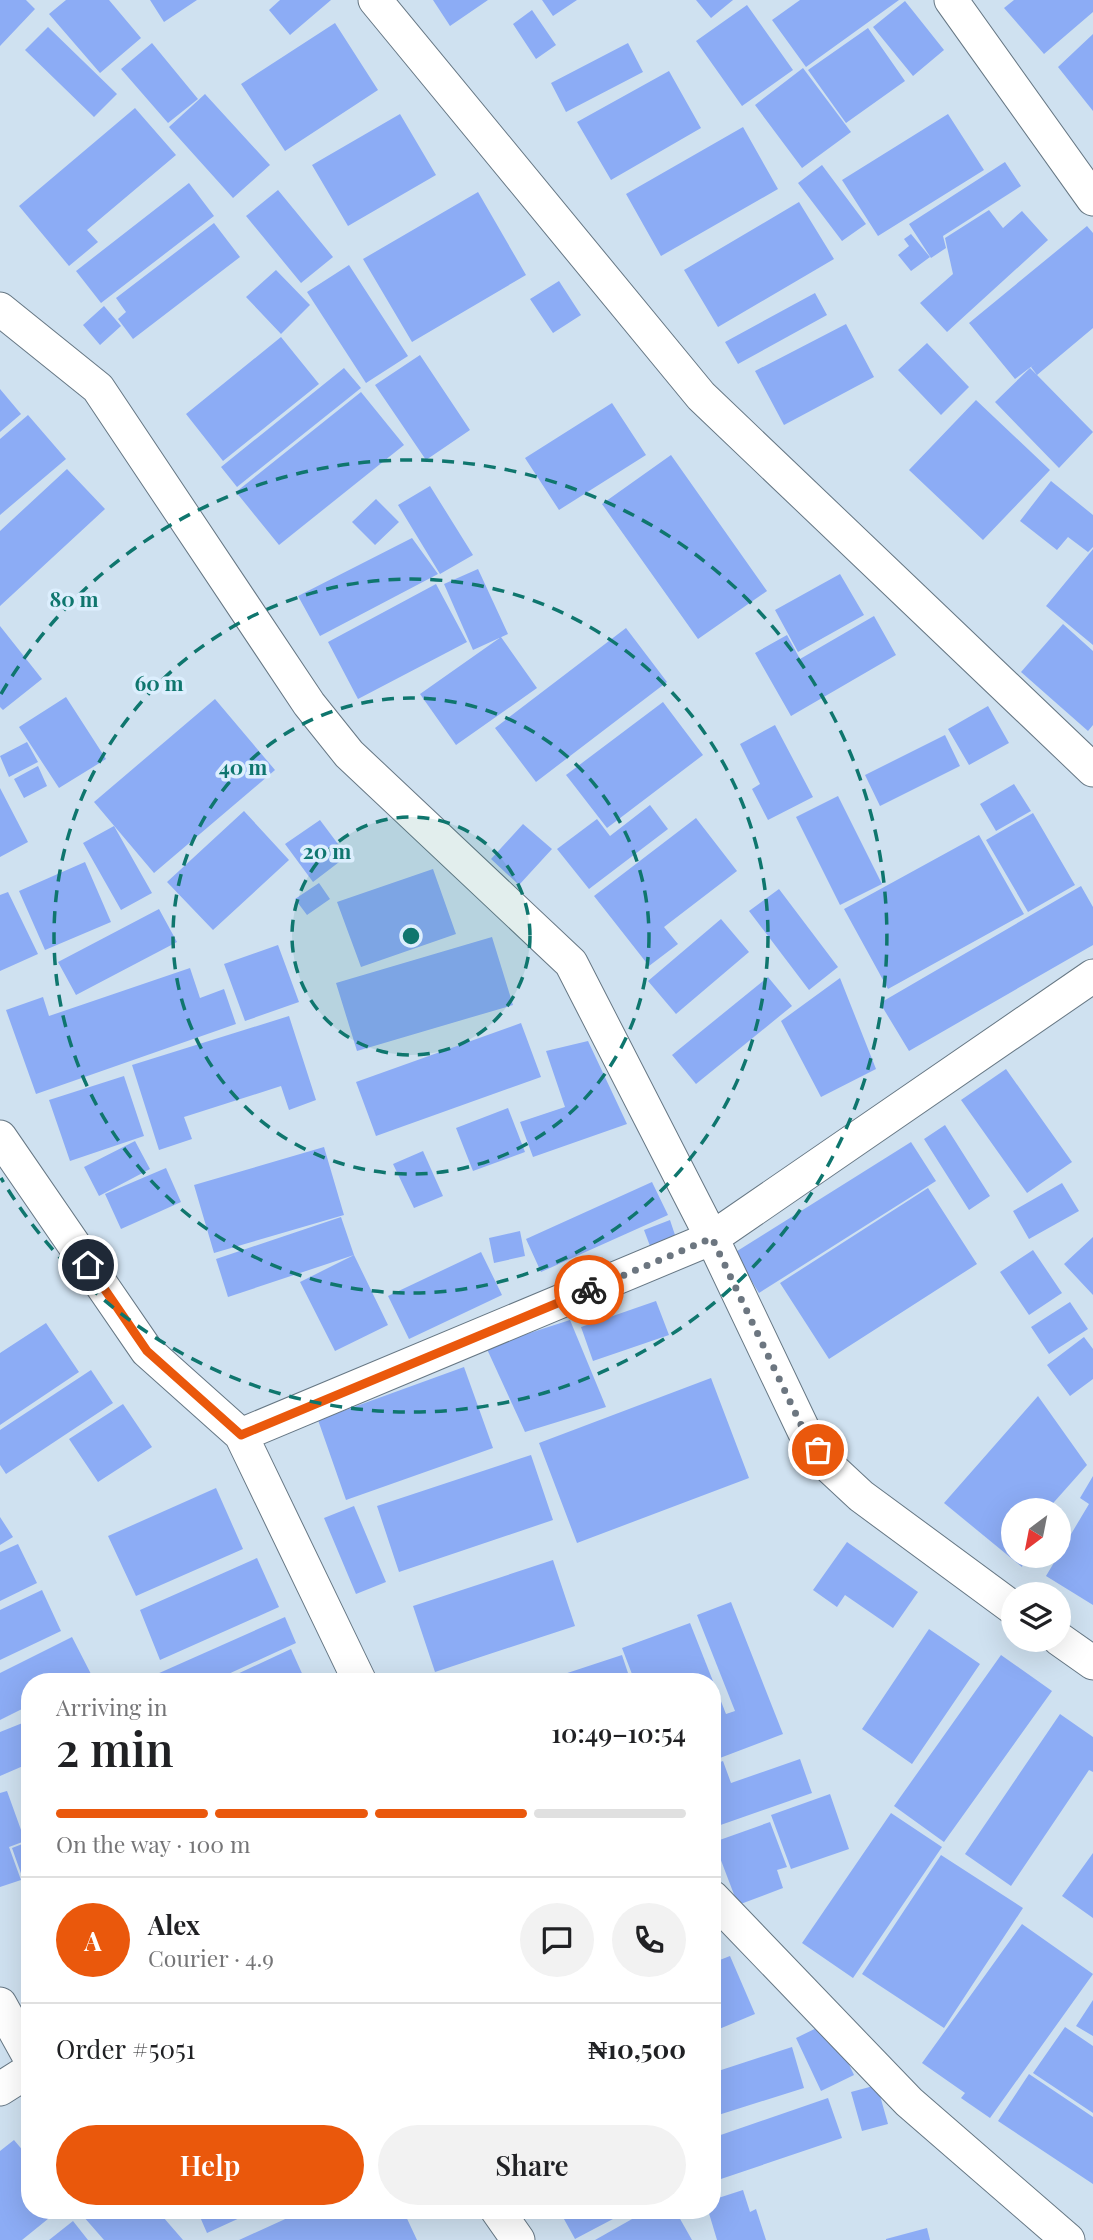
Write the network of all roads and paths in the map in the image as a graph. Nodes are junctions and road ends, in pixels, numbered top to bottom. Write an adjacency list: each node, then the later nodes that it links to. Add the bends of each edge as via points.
1 (376, 0): 5 (street, via 701,396)
2 (951, 0): 3 (street)
3 (1093, 199)
4 (0, 309): 8 (street, via 98,388 309,704 349,754 570,963)
5 (1093, 770)
6 (1093, 976): 8 (street)
7 (0, 1137): 9 (street, via 147,1351)
8 (712, 1238): 9 (street); 10 (street, via 804,1431 832,1469 861,1496)
9 (241, 1435): 13 (street)
10 (1001, 1599)
11 (1071, 1647): 12 (street)
12 (1093, 1662)
13 (356, 1673)
14 (721, 1906): 21 (street, via 909,2102)
15 (0, 2004): 16 (street)
16 (21, 2042)
17 (21, 2076): 18 (street)
18 (0, 2089)
19 (503, 2219): 20 (street)
20 (518, 2240)
21 (1068, 2240)

